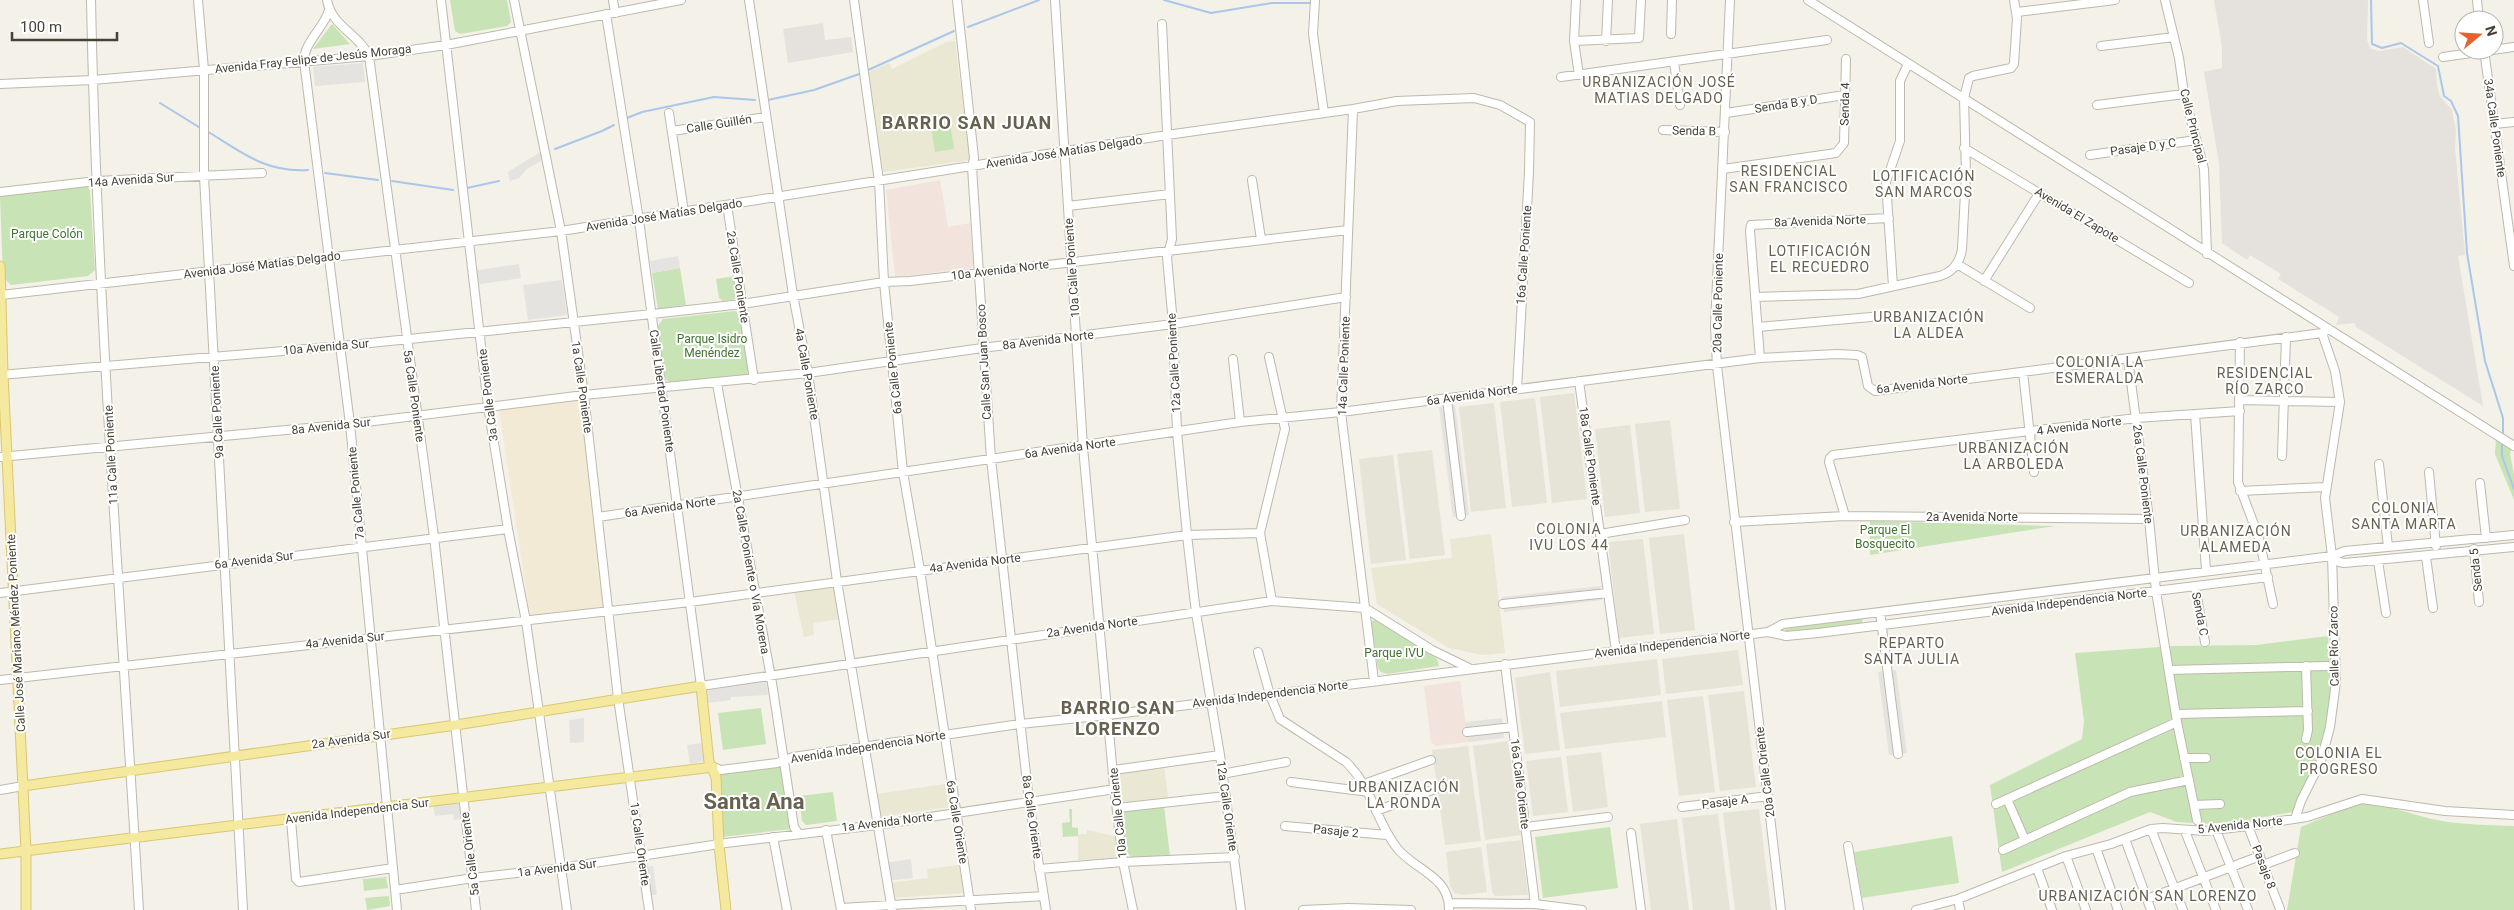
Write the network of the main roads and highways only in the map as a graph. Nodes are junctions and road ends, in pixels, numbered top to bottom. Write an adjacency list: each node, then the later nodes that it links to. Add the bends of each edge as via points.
1 (0, 266): 2 (main road, Calle José Mariano Méndez Poniente)
2 (1, 375): 3 (main road, Calle José Mariano Méndez Poniente)
3 (4, 457): 6 (main road, Calle José Mariano Méndez Poniente)
4 (701, 686): 5 (main road, Calle Libertad Poniente, via 709,762); 6 (main road, 2a Avenida Sur, via 456,725)
5 (713, 767): 7 (main road, Avenida Independencia Sur); 10 (main road, Calle Libertad Poniente)
6 (23, 786): 7 (main road, Calle José Mariano Méndez Poniente)
7 (26, 850): 8 (main road, Avenida Independencia Sur); 9 (main road, Calle José Mariano Méndez Poniente)
8 (0, 854)
9 (26, 910)
10 (726, 910)

